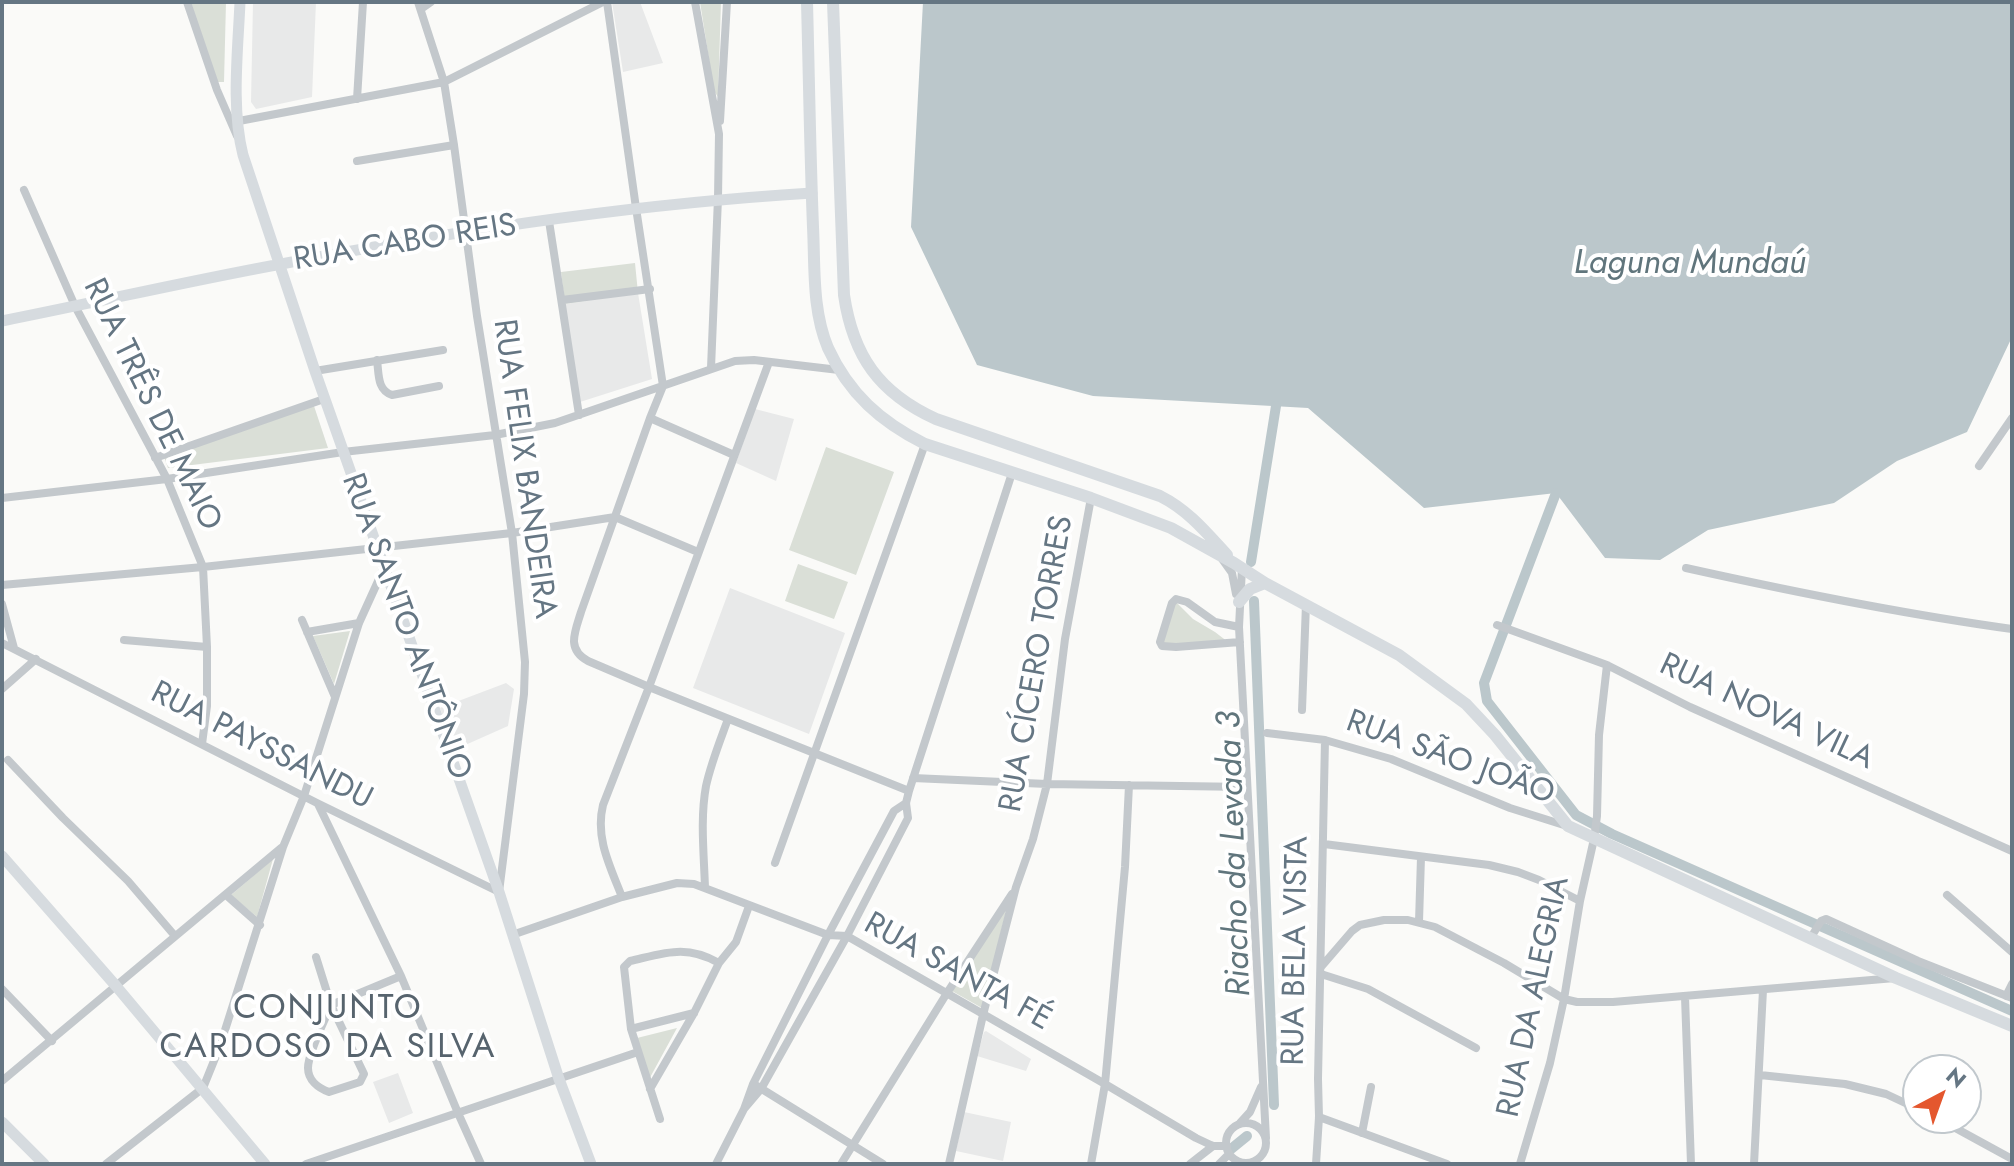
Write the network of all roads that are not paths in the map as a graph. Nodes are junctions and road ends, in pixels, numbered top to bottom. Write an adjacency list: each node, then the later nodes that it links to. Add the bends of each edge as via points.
1 (187, 2): 12 (street, RUA SANTO ANTÔNIO)
2 (240, 2): 13 (street)
3 (363, 2): 14 (street)
4 (431, 2): 10 (street)
5 (605, 2): 11 (street); 23 (street)
6 (695, 2): 16 (street)
7 (727, 2): 16 (street)
8 (807, 2): 21 (main road)
9 (833, 2): 43 (main road, via 844,295 852,333 873,373 900,399)
10 (420, 6): 11 (street, RUA FELIX BANDEIRA)
11 (444, 82): 14 (street); 18 (street, RUA FELIX BANDEIRA)
12 (217, 90): 13 (street); 17 (street, RUA SANTO ANTÔNIO)
13 (237, 98): 15 (street)
14 (357, 99): 15 (street)
15 (239, 121): 17 (street)
16 (719, 134): 22 (street)
17 (241, 144): 26 (street, RUA SANTO ANTÔNIO)
18 (454, 145): 19 (street); 25 (street, RUA FELIX BANDEIRA)
19 (357, 161)
20 (24, 190): 29 (street, RUA TRÊS DE MAIO)
21 (812, 193): 22 (street, RUA CABO REIS); 35 (main road, via 816,302)
22 (718, 198): 23 (street, RUA CABO REIS); 34 (street)
23 (636, 208): 24 (street, RUA CABO REIS); 27 (street)
24 (549, 221): 25 (street, RUA CABO REIS); 28 (street)
25 (466, 232): 26 (street, RUA CABO REIS); 44 (street, RUA FELIX BANDEIRA)
26 (278, 264): 29 (street, RUA CABO REIS); 36 (street, RUA SANTO ANTÔNIO)
27 (650, 289): 28 (street); 38 (street)
28 (562, 300): 40 (street)
29 (75, 306): 30 (street, RUA CABO REIS); 49 (street, RUA TRÊS DE MAIO)
30 (2, 321)
31 (443, 350): 32 (street)
32 (377, 360): 36 (street); 37 (street, via 381,388 387,394)
33 (769, 362): 34 (street, via 744,360); 35 (street); 48 (street)
34 (711, 368): 38 (street)
35 (839, 370): 46 (main road, via 884,420)
36 (315, 371): 39 (street, RUA SANTO ANTÔNIO)
37 (439, 386)
38 (663, 386): 40 (street); 41 (street)
39 (324, 399): 47 (street, RUA SANTO ANTÔNIO); 49 (street)
40 (579, 415): 44 (street)
41 (650, 418): 48 (street); 57 (street)
42 (2012, 418): 51 (street)
43 (978, 434): 45 (main road); 50 (main road)
44 (495, 435): 47 (street); 58 (street, RUA FELIX BANDEIRA)
45 (1001, 442): 52 (main road, via 992,452); 62 (main road, via 1171,502 1192,516)
46 (925, 444): 50 (main road); 92 (street)
47 (343, 452): 54 (street); 59 (street, RUA SANTO ANTÔNIO)
48 (734, 455): 60 (street)
49 (155, 458): 54 (street, RUA TRÊS DE MAIO)
50 (969, 459): 52 (main road)
51 (1979, 466)
52 (993, 467): 53 (main road)
53 (1012, 473): 56 (main road); 94 (street)
54 (167, 479): 55 (street); 63 (street, RUA TRÊS DE MAIO)
55 (2, 498)
56 (1091, 498): 61 (main road, via 1152,519); 95 (street, RUA CÍCERO TORRES, via 1065,639)
57 (615, 517): 58 (street); 60 (street); 84 (street, via 574,636 577,654)
58 (512, 533): 59 (street); 109 (street, RUA FELIX BANDEIRA, via 525,662)
59 (377, 548): 63 (street); 64 (street, RUA SANTO ANTÔNIO)
60 (698, 552): 84 (street)
61 (1219, 555): 62 (main road); 70 (street, via 1232,573)
62 (1238, 565): 66 (main road); 70 (street)
63 (203, 567): 67 (street); 80 (street, RUA TRÊS DE MAIO)
64 (384, 568): 72 (street); 111 (street, RUA SANTO ANTÔNIO)
65 (1686, 568): 75 (street)
66 (1265, 583): 69 (main road); 70 (main road, via 1250,589)
67 (2, 585)
68 (2, 604): 81 (street)
69 (1306, 604): 87 (street); 102 (main road, via 1399,655 1466,704)
70 (1239, 606): 74 (street)
71 (302, 620): 76 (street)
72 (359, 623): 76 (street); 86 (street)
73 (1502, 626): 83 (street, RUA NOVA VILA)
74 (1239, 627): 78 (street); 78 (street, via 1215,622 1176,599 1160,642 1176,647)
75 (2012, 629)
76 (307, 632): 86 (street)
77 (124, 640): 80 (street)
78 (1240, 642): 97 (street)
79 (2, 643): 81 (street, RUA PAYSSANDU)
80 (207, 647): 91 (street, RUA TRÊS DE MAIO)
81 (14, 648): 82 (street, RUA PAYSSANDU)
82 (36, 659): 85 (street); 91 (street, RUA PAYSSANDU)
83 (1607, 665): 103 (street, RUA DA ALEGRIA); 106 (street, RUA NOVA VILA)
84 (649, 687): 88 (street); 117 (street, via 599,819 602,847)
85 (2, 689)
86 (335, 697): 99 (street)
87 (1302, 710)
88 (728, 719): 92 (street); 113 (street, via 704,800)
89 (1267, 733): 90 (street, RUA SÃO JOÃO)
90 (1325, 740): 102 (street, RUA SÃO JOÃO, via 1391,759); 104 (street, RUA BELA VISTA)
91 (202, 744): 99 (street, RUA PAYSSANDU)
92 (814, 753): 98 (street); 110 (street)
93 (8, 760): 125 (street)
94 (913, 778): 95 (street); 98 (street)
95 (1047, 784): 96 (street); 112 (street, RUA CÍCERO TORRES)
96 (1129, 785): 97 (street); 153 (street)
97 (1247, 787): 152 (street)
98 (909, 791): 101 (street)
99 (304, 796): 100 (street, RUA PAYSSANDU); 105 (street)
100 (317, 803): 114 (street, RUA PAYSSANDU); 131 (street)
101 (906, 803): 124 (street, via 894,811); 126 (street, via 908,818)
102 (1568, 826): 103 (main road)
103 (1595, 837): 118 (street, RUA DA ALEGRIA); 122 (main road, via 1744,908)
104 (1324, 844): 108 (street); 130 (street, RUA BELA VISTA)
105 (283, 847): 115 (street); 121 (street)
106 (2012, 851)
107 (2, 856): 134 (street)
108 (1421, 857): 118 (street, via 1518,872); 120 (street)
109 (503, 863): 111 (street, via 496,868); 114 (street, RUA FELIX BANDEIRA)
110 (775, 863)
111 (489, 864): 114 (street, RUA SANTO ANTÔNIO)
112 (1016, 887): 137 (street); 143 (street, RUA CÍCERO TORRES)
113 (705, 888): 117 (street, RUA SANTA FÉ, via 677,883); 119 (street, RUA SANTA FÉ)
114 (499, 892): 123 (street, RUA SANTO ANTÔNIO)
115 (226, 895): 121 (street); 125 (street)
116 (1947, 895): 127 (street)
117 (622, 897): 123 (street, RUA SANTA FÉ)
118 (1580, 901): 140 (street, RUA DA ALEGRIA)
119 (749, 906): 124 (street, RUA SANTA FÉ); 129 (street, via 736,942)
120 (1419, 922): 130 (street, via 1360,925); 140 (street)
121 (260, 925): 156 (street)
122 (1817, 927): 132 (main road); 139 (street, via 1826,919)
123 (512, 935): 150 (street, RUA SANTO ANTÔNIO)
124 (828, 935): 126 (street, RUA SANTA FÉ); 154 (street)
125 (175, 936): 134 (street)
126 (847, 936): 137 (street, RUA SANTA FÉ); 154 (street)
127 (2012, 952)
128 (316, 957): 141 (street)
129 (719, 963): 142 (street); 145 (street, via 682,950 625,963)
130 (1321, 970): 147 (street, via 1368,989); 160 (street, RUA BELA VISTA)
131 (401, 976): 141 (street); 159 (street)
132 (1896, 978): 136 (street); 144 (main road)
133 (2012, 984): 139 (street)
134 (116, 986): 146 (street); 156 (street)
135 (2, 989): 146 (street)
136 (1763, 990): 138 (street); 149 (street)
137 (947, 993): 143 (street, RUA SANTA FÉ); 167 (street)
138 (1685, 997): 140 (street); 188 (street)
139 (2009, 997)
140 (1564, 999): 187 (street, RUA DA ALEGRIA)
141 (331, 1005): 141 (street, via 364,1074 360,1082 329,1092 308,1072)
142 (694, 1013): 145 (street); 157 (street)
143 (983, 1015): 153 (street, RUA SANTA FÉ); 181 (street, RUA CÍCERO TORRES)
144 (2012, 1026)
145 (631, 1029): 148 (street)
146 (52, 1041): 151 (street)
147 (1476, 1048)
148 (638, 1052): 150 (street); 157 (street)
149 (1760, 1075): 158 (street, via 1845,1084); 189 (street)
150 (559, 1079): 159 (street); 177 (street, RUA SANTO ANTÔNIO)
151 (2, 1081)
152 (1262, 1082): 163 (street, via 1250,1112); 166 (street)
153 (1105, 1084): 168 (street, RUA SANTA FÉ); 182 (street)
154 (757, 1087): 167 (street); 178 (street)
155 (1371, 1087): 164 (street)
156 (203, 1088): 173 (street); 174 (street)
157 (650, 1089): 161 (street)
158 (1902, 1102)
159 (458, 1113): 175 (street); 176 (street)
160 (1319, 1117): 164 (street); 185 (street, RUA BELA VISTA)
161 (660, 1119)
162 (2, 1122): 172 (street)
163 (1238, 1125): 166 (street, via 1252,1124); 169 (street, via 1229,1134)
164 (1362, 1133): 186 (street)
165 (1966, 1134): 170 (street)
166 (1266, 1138): 171 (street, via 1265,1151)
167 (852, 1146): 179 (street); 180 (street)
168 (1213, 1146): 169 (street, RUA SANTA FÉ); 183 (street)
169 (1228, 1150): 171 (street, via 1237,1161); 184 (street)
170 (2012, 1159)
171 (1254, 1163)
172 (44, 1164)
173 (106, 1164)
174 (265, 1164)
175 (306, 1164)
176 (481, 1164)
177 (591, 1164)
178 (716, 1164)
179 (841, 1164)
180 (883, 1164)
181 (949, 1164)
182 (1091, 1164)
183 (1190, 1164)
184 (1219, 1164)
185 (1316, 1164)
186 (1447, 1164)
187 (1520, 1164)
188 (1691, 1164)
189 (1754, 1164)

